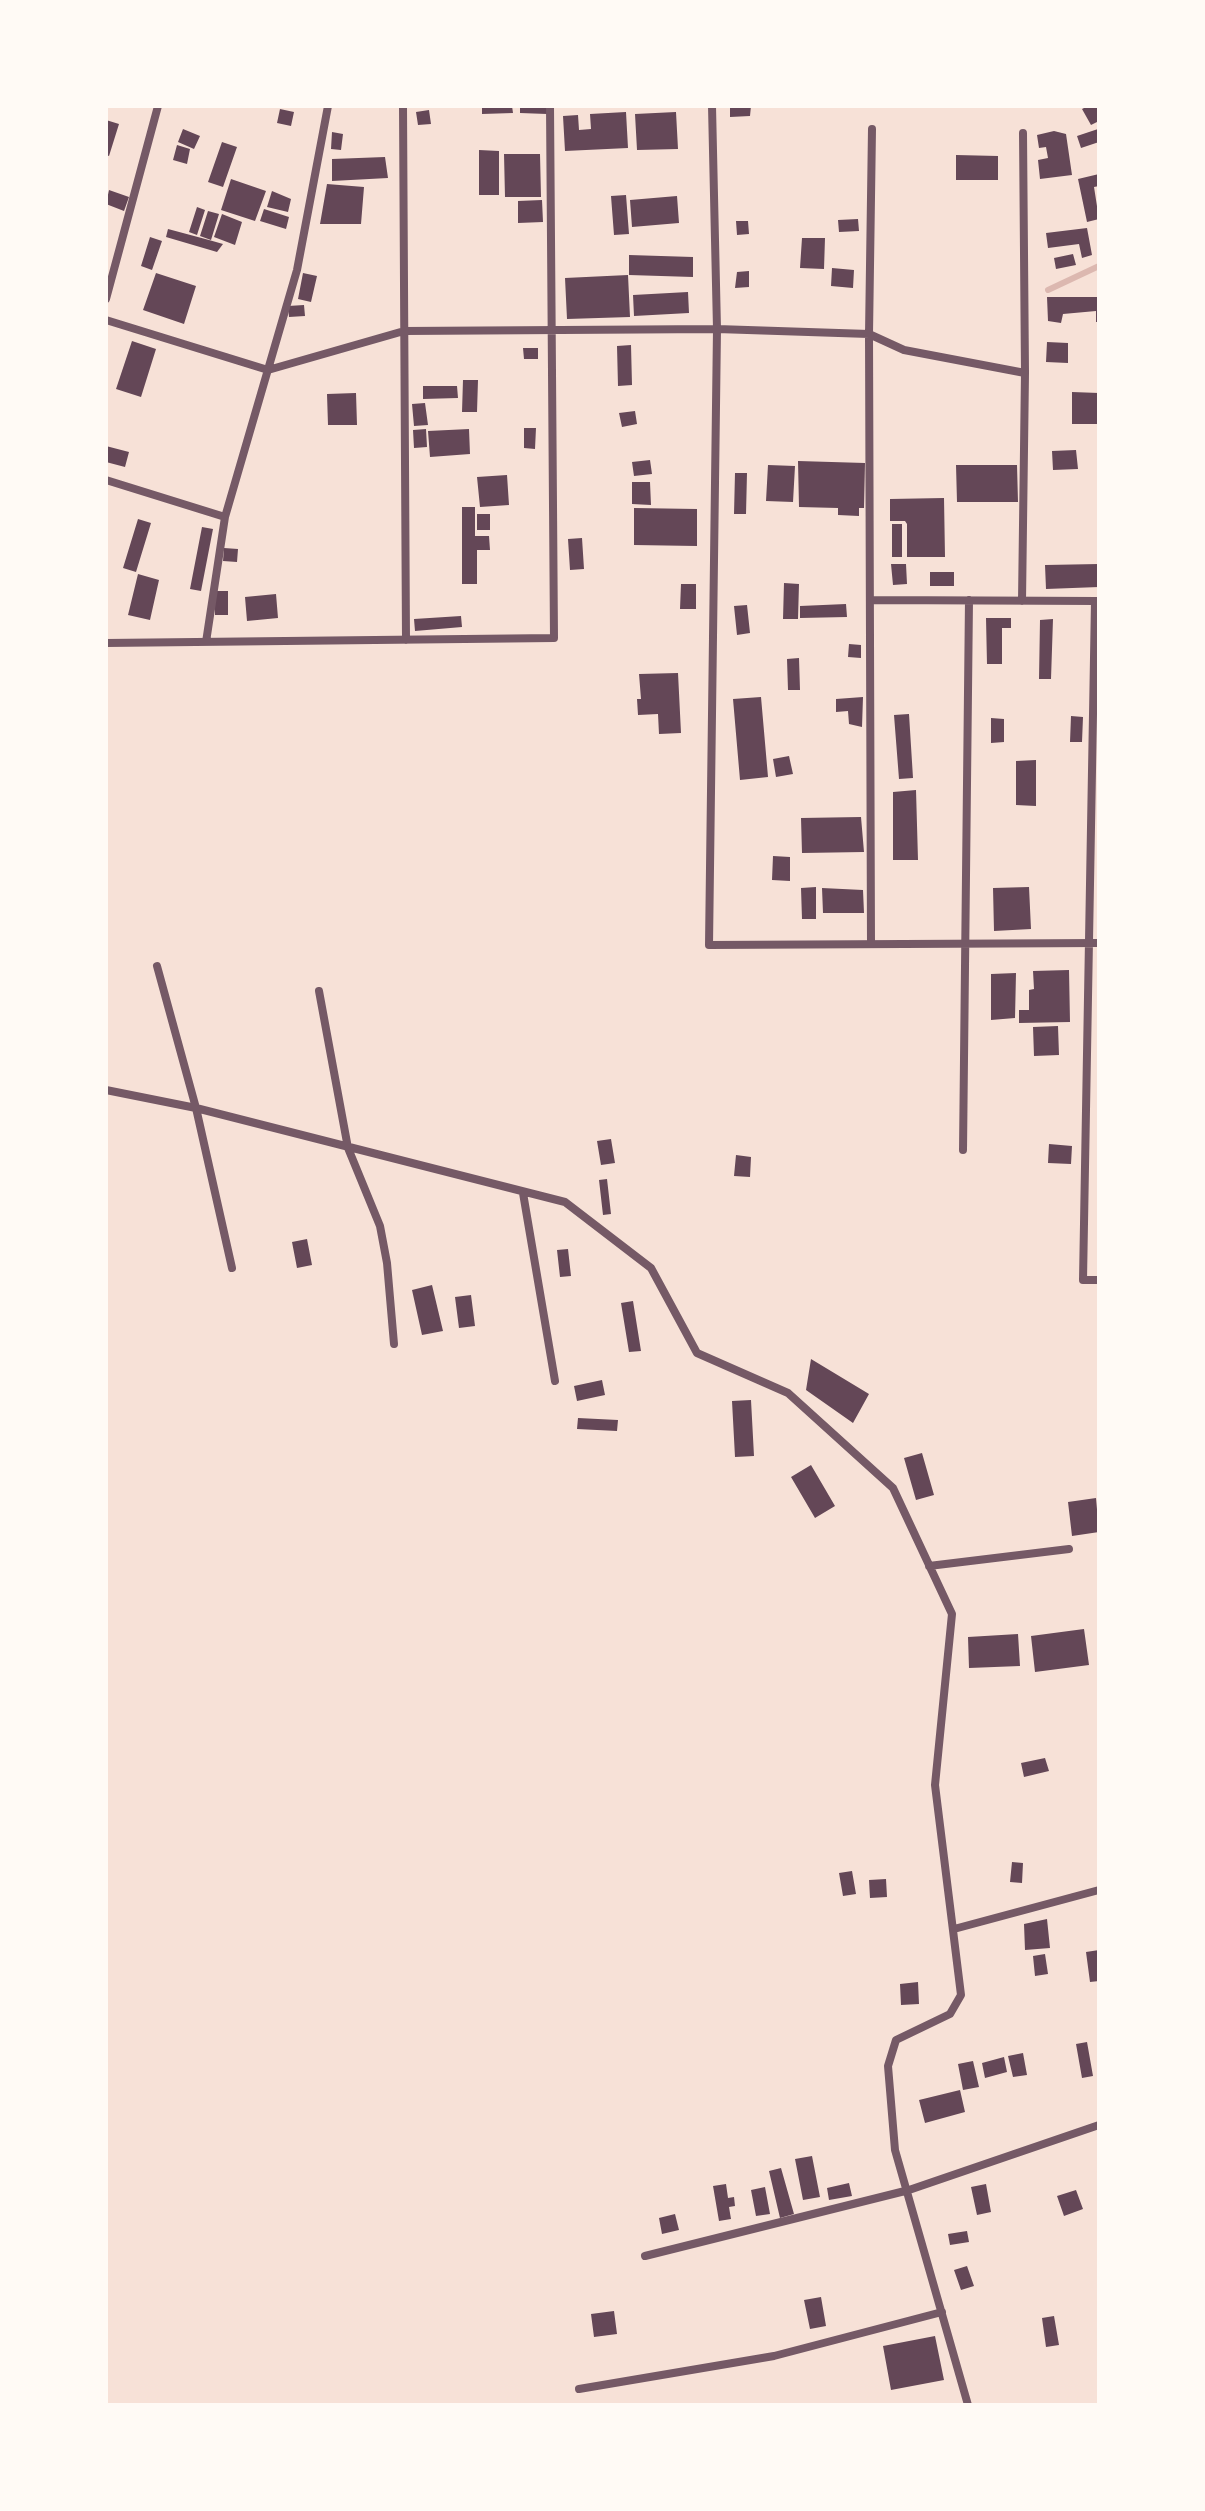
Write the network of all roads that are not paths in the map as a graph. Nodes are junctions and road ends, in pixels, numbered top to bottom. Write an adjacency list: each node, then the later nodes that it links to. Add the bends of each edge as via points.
1 (158, 106): 8 (street)
2 (328, 106): 14 (street, via 297,270)
3 (403, 106): 12 (street)
4 (550, 106): 11 (street)
5 (712, 106): 10 (street)
6 (872, 129): 13 (street)
7 (1023, 133): 15 (street)
8 (106, 299)
9 (106, 320): 14 (street)
10 (717, 329): 11 (street); 13 (street); 27 (street, via 709,945)
11 (552, 330): 12 (street); 22 (street, via 554,638)
12 (404, 331): 14 (street); 22 (street)
13 (869, 334): 15 (street, via 904,350); 18 (street)
14 (268, 370): 17 (street)
15 (1025, 373): 20 (street)
16 (106, 480): 17 (street)
17 (225, 517): 23 (street)
18 (870, 600): 19 (street); 27 (street)
19 (969, 600): 20 (street); 25 (street)
20 (1022, 601): 21 (street)
21 (1097, 601): 26 (street)
22 (406, 640): 23 (street)
23 (206, 642): 24 (street)
24 (106, 643)
25 (965, 943): 26 (street); 27 (street); 33 (street)
26 (1094, 943): 36 (street, via 1083,1280)
27 (871, 944)
28 (157, 966): 31 (street)
29 (319, 991): 32 (street)
30 (106, 1090): 31 (street)
31 (196, 1108): 32 (street); 35 (street)
32 (348, 1148): 34 (street); 37 (street, via 380,1226)
33 (963, 1150)
34 (523, 1193): 38 (street); 40 (street, via 565,1202 651,1268 697,1353 788,1393 893,1488)
35 (232, 1268)
36 (1099, 1280)
37 (394, 1344)
38 (555, 1381)
39 (1069, 1549): 40 (street)
40 (929, 1566): 42 (street, via 952,1614 935,1785)
41 (1099, 1890): 42 (street)
42 (954, 1929): 44 (street, via 961,1995 950,2014 896,2040 888,2066 895,2150)
43 (1099, 2125): 44 (street)
44 (909, 2190): 45 (street); 46 (street)
45 (645, 2256)
46 (942, 2312): 47 (street, via 774,2356); 48 (street)
47 (579, 2389)
48 (968, 2405)

